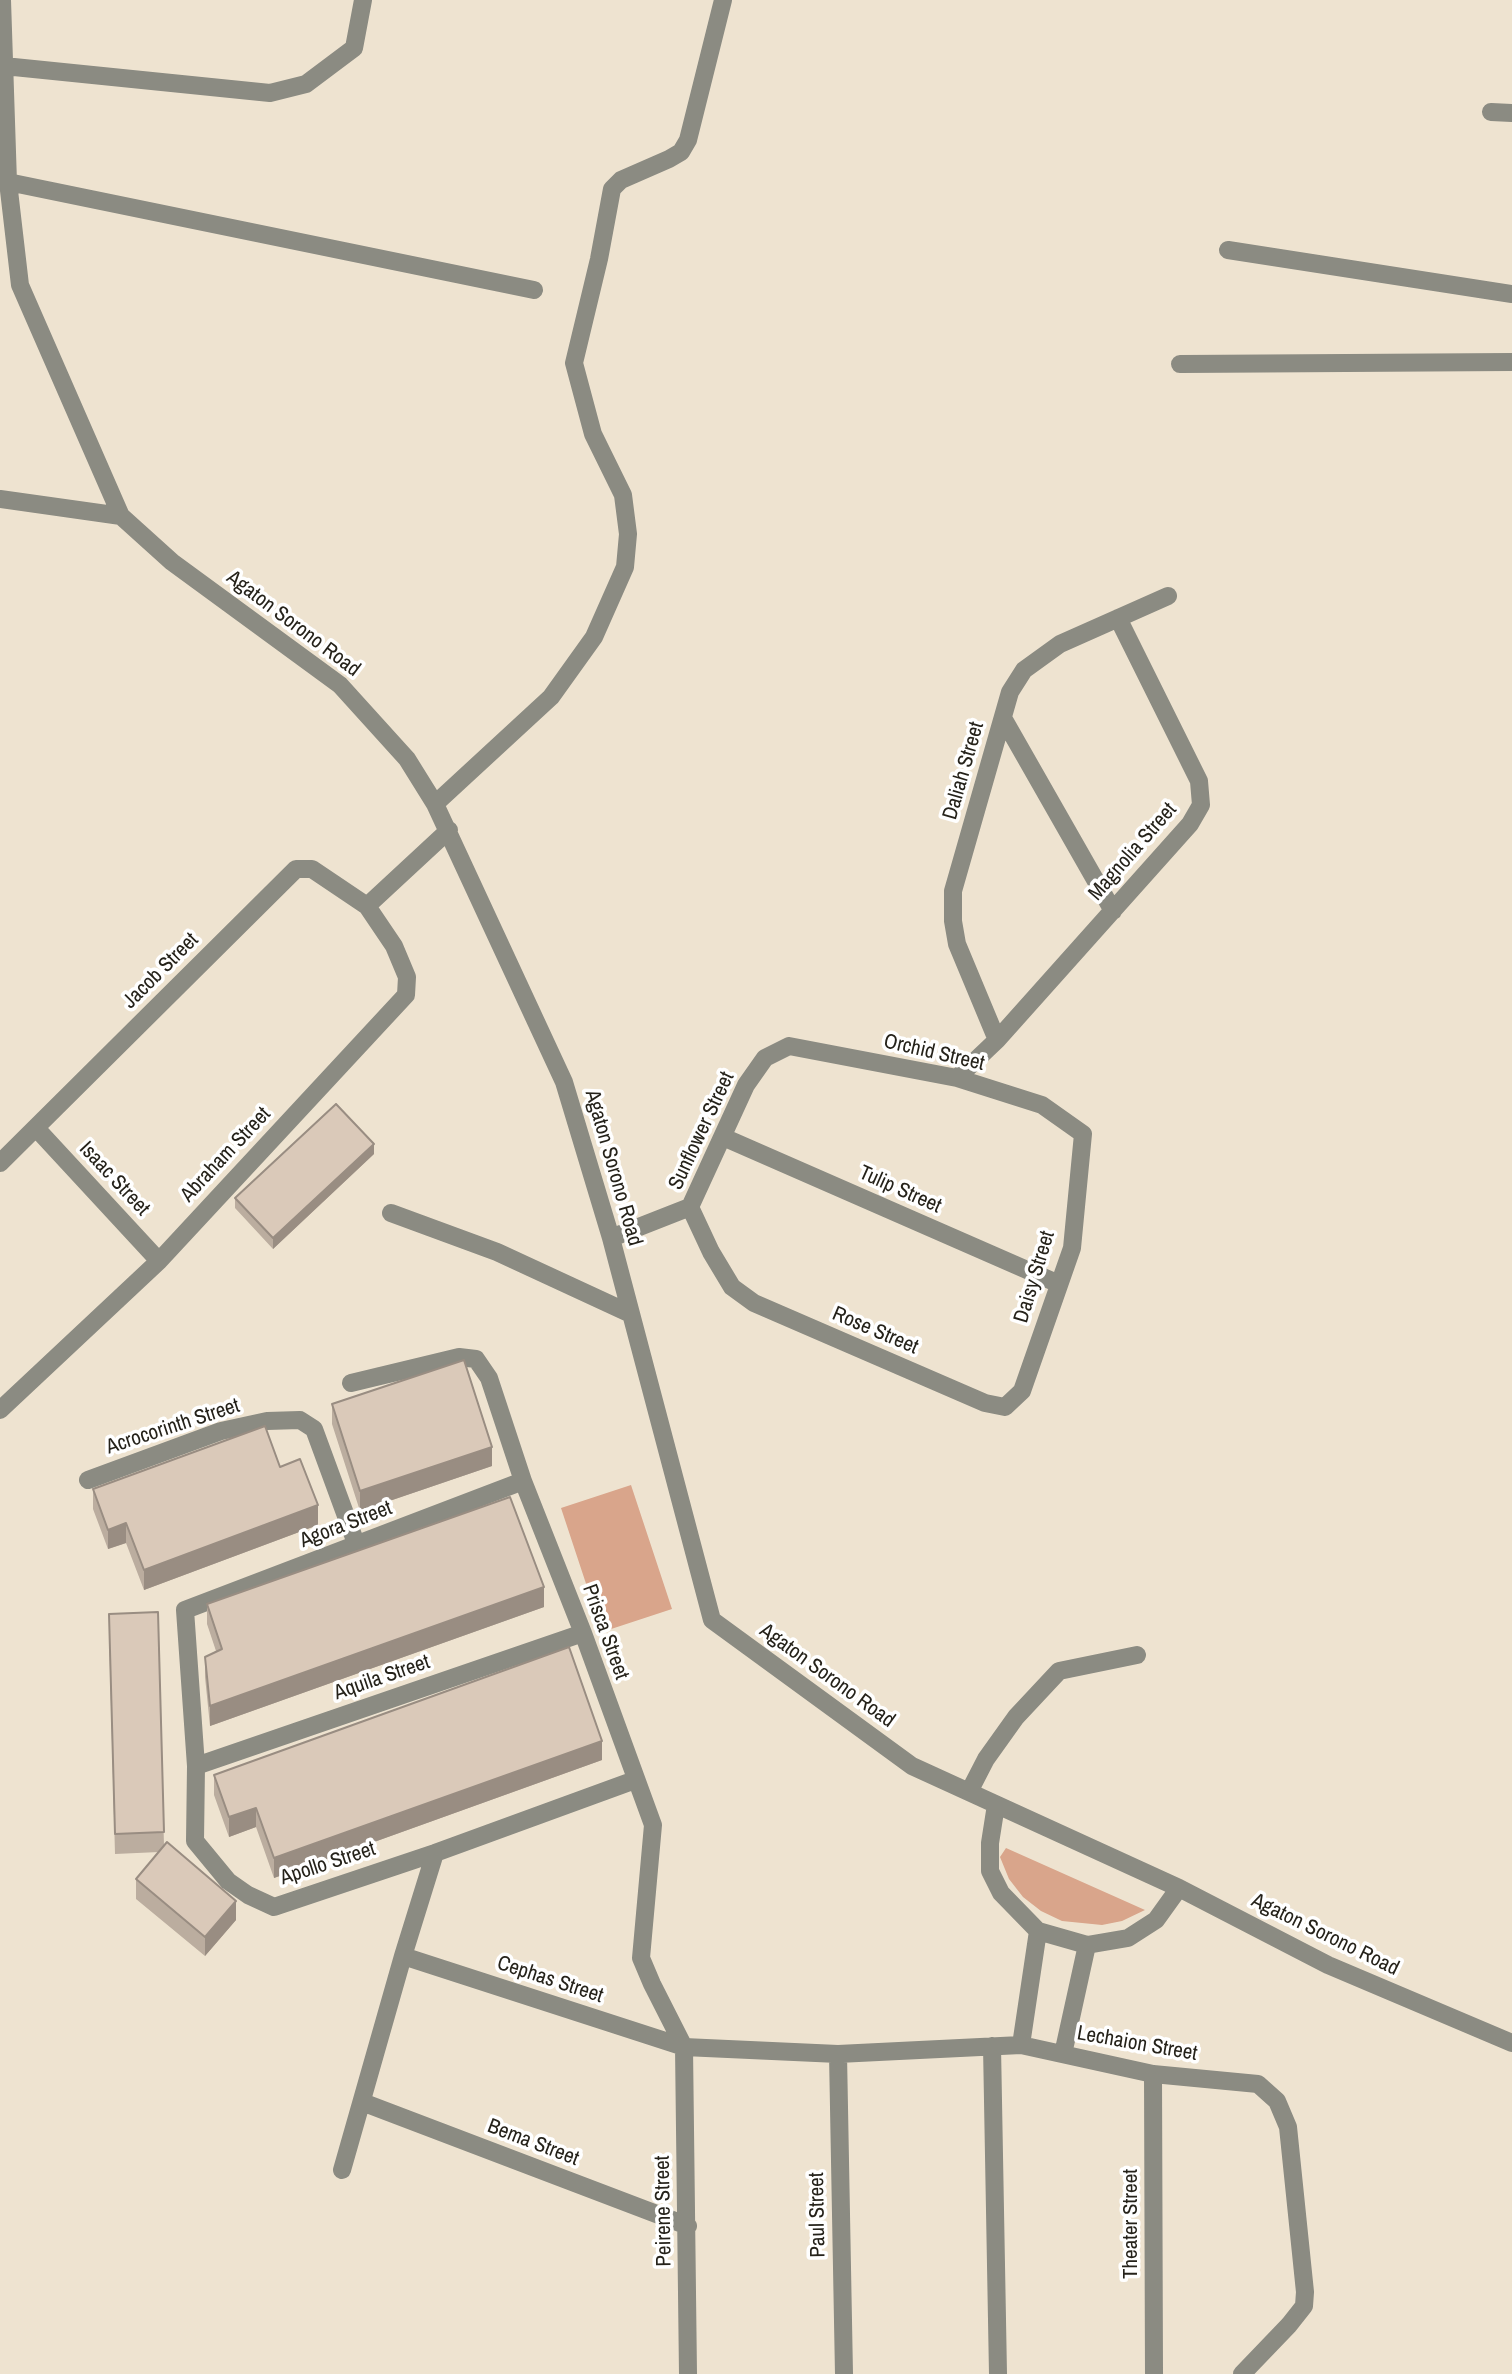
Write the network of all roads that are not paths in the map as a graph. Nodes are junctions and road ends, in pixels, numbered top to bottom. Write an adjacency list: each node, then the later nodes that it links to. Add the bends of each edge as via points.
1 (2, 0): 4 (street, Agaton Sorono Road)
2 (363, 0): 4 (street, via 354,47 306,85 270,93)
3 (723, 0): 18 (street, via 685,146 612,189 574,363 593,434 623,495 628,534 625,567 594,637 551,697)
4 (4, 65): 7 (street, Agaton Sorono Road)
5 (1490, 112): 6 (street)
6 (1512, 113)
7 (8, 182): 9 (street); 14 (street, Agaton Sorono Road, via 20,285)
8 (1227, 250): 10 (street)
9 (534, 290)
10 (1512, 294)
11 (1512, 362): 12 (street)
12 (1180, 364)
13 (0, 499): 14 (street)
14 (121, 516): 18 (street, Agaton Sorono Road, via 172,562 340,685 407,759)
15 (1168, 596): 16 (street, Daliah Street)
16 (1118, 618): 17 (street, Daliah Street, via 1060,644 1024,670 1010,692); 21 (street, Magnolia Street, via 1199,781 1201,805 1190,824)
17 (1003, 718): 21 (street); 22 (street, Daliah Street, via 953,891 957,944)
18 (435, 804): 19 (street, Agaton Sorono Road)
19 (449, 830): 20 (street); 31 (street, Agaton Sorono Road, via 564,1082)
20 (367, 906): 26 (street, Jacob Street, via 312,869 293,871); 32 (street, Abraham Street, via 403,962 406,995)
21 (1113, 911): 22 (street, Magnolia Street)
22 (997, 1040): 24 (street, Magnolia Street)
23 (789, 1046): 24 (street, Orchid Street); 27 (street, Sunflower Street, via 765,1058 746,1085)
24 (957, 1078): 25 (street, Orchid Street, via 1042,1105)
25 (1064, 1119): 33 (street, Daisy Street, via 1083,1134 1072,1248)
26 (36, 1128): 28 (street, Jacob Street); 32 (street, Isaac Street)
27 (723, 1137): 29 (street, Sunflower Street); 33 (street, Tulip Street)
28 (0, 1163)
29 (691, 1207): 31 (street); 34 (street, Sunflower Street, via 710,1252)
30 (391, 1213): 35 (street, via 498,1252)
31 (611, 1238): 35 (street, Agaton Sorono Road)
32 (159, 1261): 38 (street, Abraham Street)
33 (1059, 1284): 37 (street, Daisy Street, via 1022,1391)
34 (732, 1287): 37 (street, Rose Street, via 754,1303 985,1403)
35 (631, 1314): 47 (street, Agaton Sorono Road, via 712,1620 912,1766)
36 (351, 1383): 40 (street, Prisca Street, via 459,1357 476,1359 489,1378)
37 (1005, 1407)
38 (0, 1410)
39 (88, 1480): 41 (street, Acrocorinth Street, via 221,1431 267,1421 300,1420 314,1429)
40 (523, 1481): 41 (street, Agora Street); 43 (street, Prisca Street)
41 (357, 1545): 42 (street, Agora Street)
42 (185, 1610): 45 (street, Apollo Street)
43 (583, 1633): 45 (street, Aquila Street); 46 (street, Prisca Street)
44 (1137, 1655): 47 (street, via 1059,1671 1016,1717)
45 (195, 1766): 49 (street, Apollo Street, via 195,1841 228,1881 274,1907)
46 (635, 1780): 49 (street, Apollo Street); 57 (street, Prisca Street, via 653,1825 641,1958)
47 (969, 1792): 48 (street, Agaton Sorono Road)
48 (996, 1805): 50 (street, Agaton Sorono Road); 51 (street, via 990,1871 1001,1893)
49 (435, 1853): 53 (street)
50 (1180, 1888): 52 (street, via 1156,1920 1128,1938); 54 (street, Agaton Sorono Road, via 1328,1965)
51 (1038, 1931): 52 (street); 55 (street)
52 (1087, 1945): 58 (street)
53 (402, 1956): 57 (street, Cephas Street); 61 (street)
54 (1512, 2043)
55 (1021, 2045): 56 (street, Lechaion Street); 58 (street, Lechaion Street)
56 (992, 2046): 59 (street, Lechaion Street); 66 (street)
57 (684, 2047): 59 (street, Lechaion Street); 63 (street, Peirene Street)
58 (1063, 2053): 60 (street, Lechaion Street)
59 (838, 2054): 65 (street, Paul Street)
60 (1153, 2074): 67 (street, Theater Street); 68 (street, Lechaion Street, via 1258,2084 1277,2101 1288,2127 1304,2306)
61 (362, 2102): 62 (street); 63 (street, Bema Street)
62 (342, 2171)
63 (688, 2226): 64 (street, Peirene Street)
64 (688, 2374)
65 (844, 2374)
66 (998, 2374)
67 (1154, 2374)
68 (1241, 2374)

